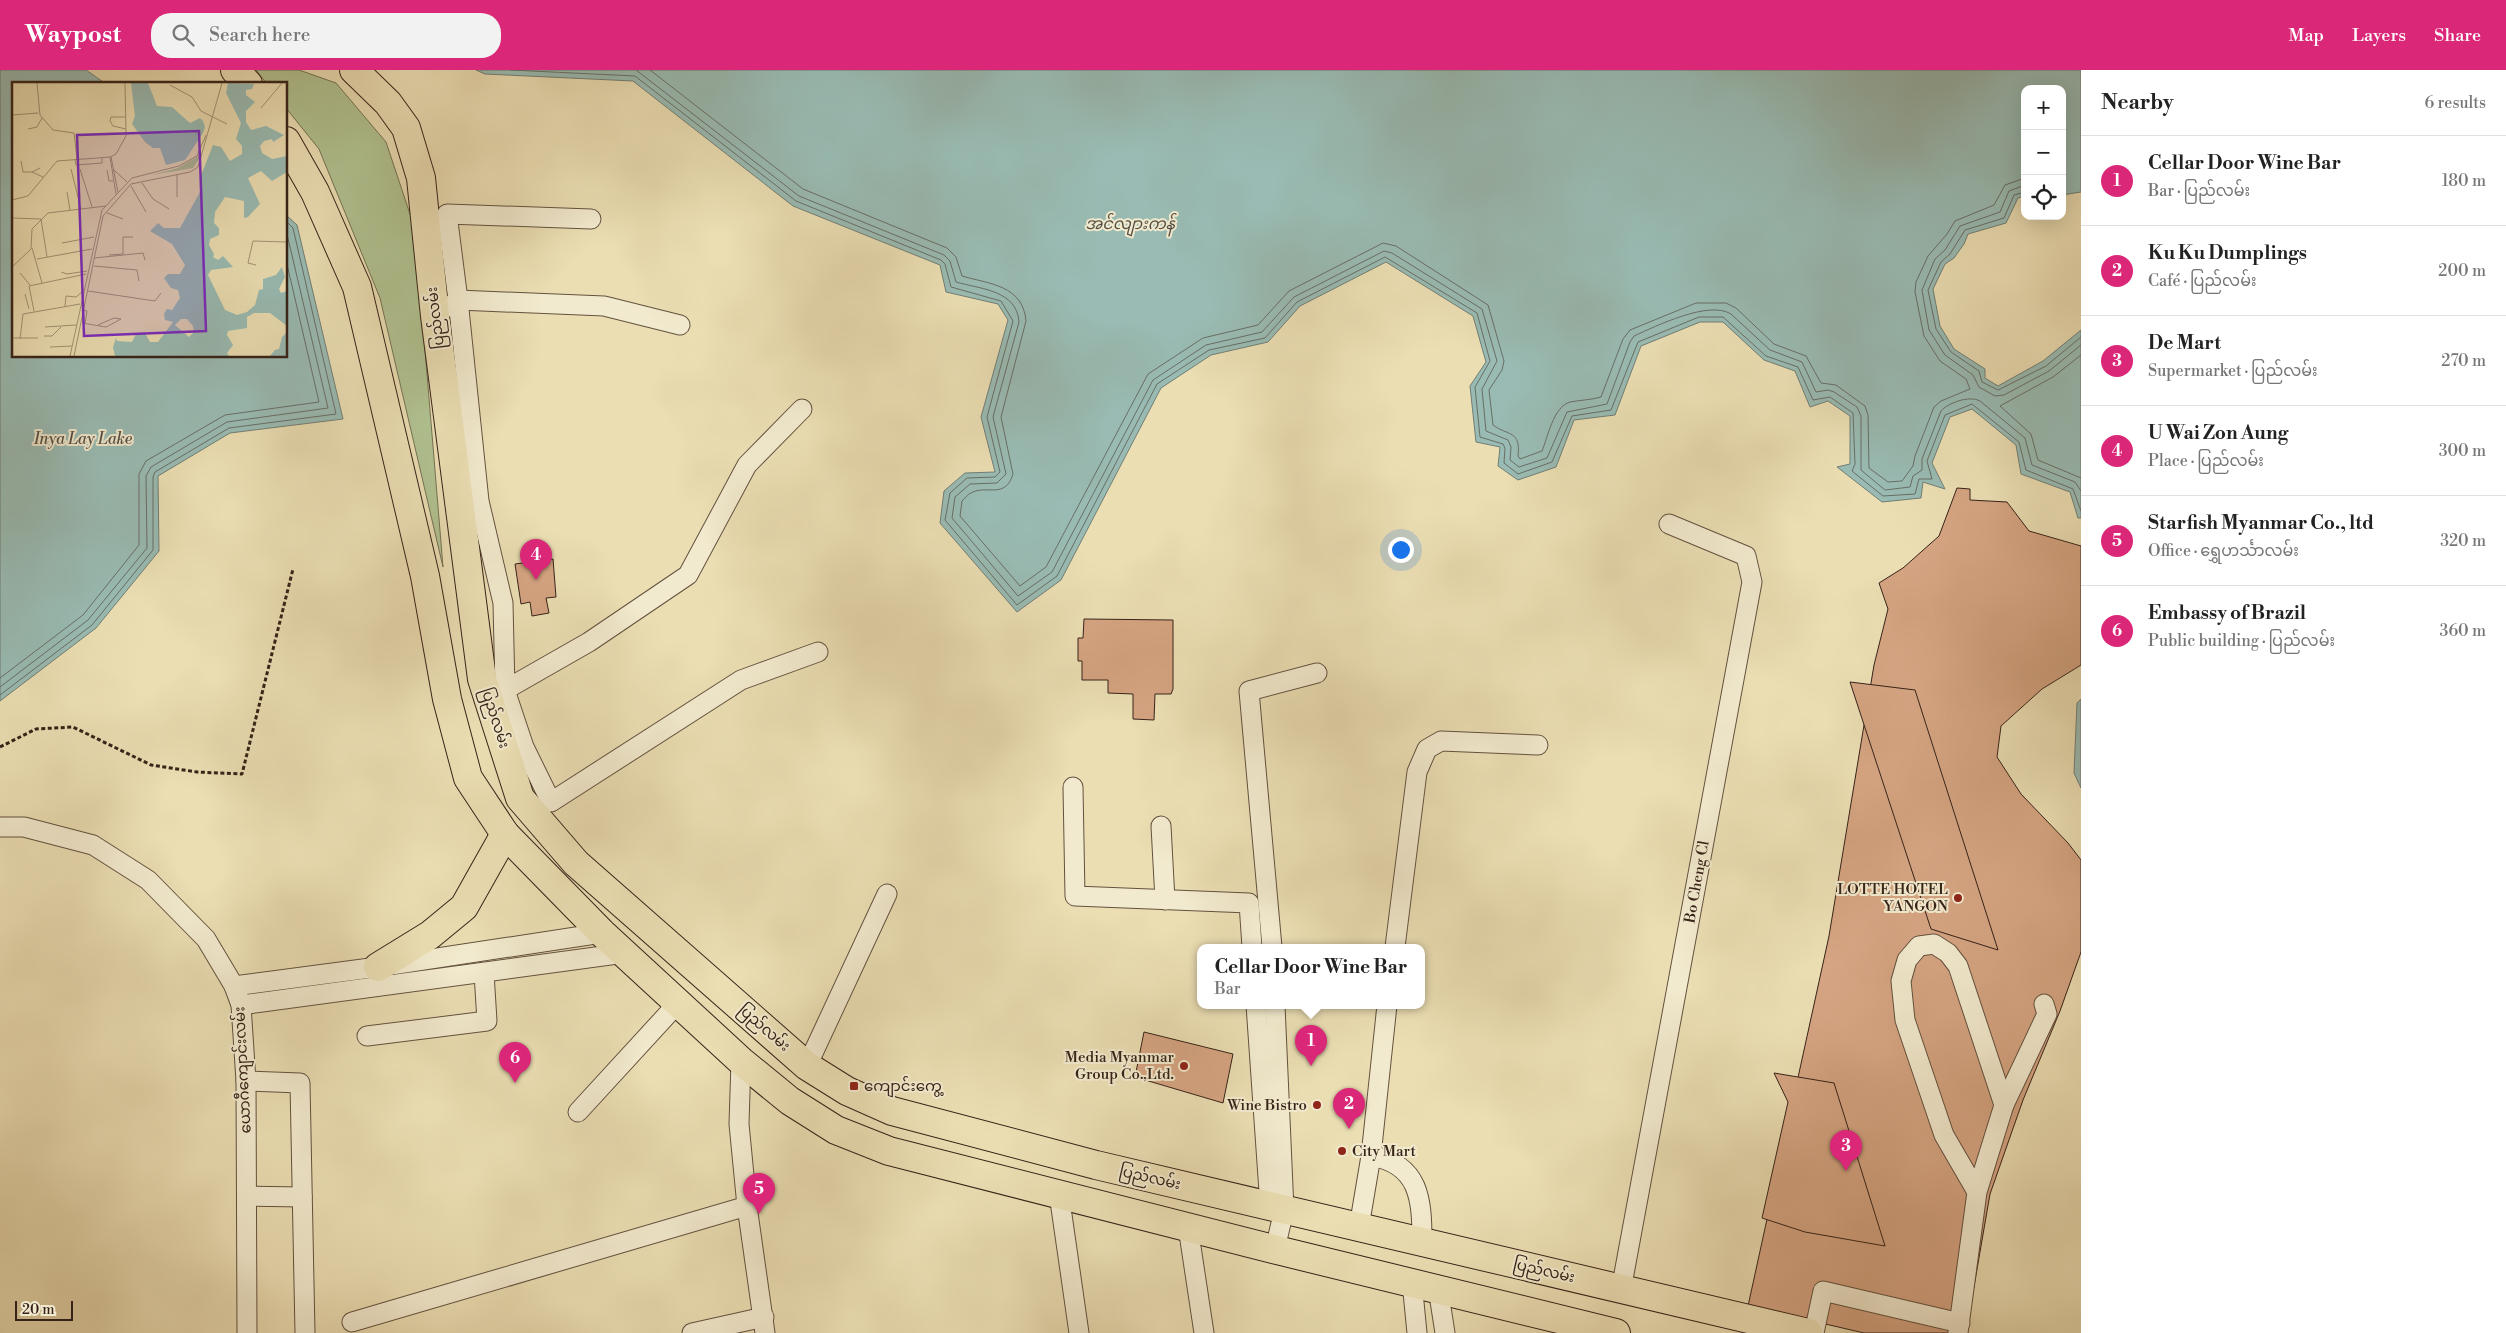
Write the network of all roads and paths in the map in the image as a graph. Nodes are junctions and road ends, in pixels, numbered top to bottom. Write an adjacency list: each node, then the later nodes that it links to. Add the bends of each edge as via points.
1 (235, 70): 3 (highway)
2 (354, 70): 7 (highway, ပြည်လမ်း, via 388,103 406,128 421,178)
3 (246, 82)
4 (288, 145): 20 (highway, via 315,192 357,287 425,576 447,699 465,769)
5 (591, 219): 6 (street, via 447,214)
6 (458, 300): 7 (street); 8 (street, via 604,306); 14 (street, via 479,501 503,603)
7 (435, 316): 23 (highway, ပြည်လမ်း, via 482,679 520,798 576,863)
8 (680, 325)
9 (802, 409): 14 (street, via 747,465 688,575 590,642)
10 (1669, 524): 58 (street, Bo Cheng Cl, via 1746,556 1752,582)
11 (293, 569): 16 (path, via 242,774 151,765 74,726 36,729)
12 (818, 652): 14 (street, via 741,680 551,802 524,748)
13 (1317, 673): 26 (street, via 1250,692)
14 (505, 690)
15 (1538, 745): 27 (street, via 1441,741 1427,748 1417,772)
16 (0, 747)
17 (1073, 787): 22 (street, via 1075,896)
18 (1161, 826): 22 (street)
19 (0, 828): 31 (street, ယောဂီကျောင်းလမ်း, via 24,827 93,845 148,880 206,939)
20 (505, 834): 24 (highway); 29 (highway, via 464,906 430,935)
21 (888, 894): 40 (street)
22 (1165, 900): 25 (street, via 1249,903)
23 (626, 907): 24 (highway); 40 (highway, ပြည်လမ်း)
24 (602, 933): 28 (highway); 29 (street)
25 (1252, 944)
26 (1272, 944)
27 (1395, 944)
28 (625, 953): 30 (street); 32 (highway)
29 (378, 967): 31 (street)
30 (484, 973): 34 (street); 38 (street, via 487,1021)
31 (234, 986): 34 (street, ယောဂီကျောင်းလမ်း)
32 (678, 1003): 39 (highway); 43 (street)
33 (2044, 1004): 42 (street, via 2047,1014)
34 (240, 1005): 41 (street, ယောဂီကျောင်းလမ်း)
35 (1256, 1009): 50 (street)
36 (1275, 1009): 50 (street)
37 (1387, 1009): 44 (street)
38 (367, 1036)
39 (741, 1061): 46 (highway, via 790,1101 836,1130 889,1151); 49 (street, via 739,1124)
40 (807, 1066): 50 (highway, ပြည်လမ်း, via 847,1091 892,1111 1096,1165)
41 (246, 1081): 47 (street, ယောဂီကျောင်းလမ်း); 48 (street, via 300,1083)
42 (2004, 1105): 45 (street); 45 (street, via 1958,966 1934,944 1919,946 1907,960 1901,981 1905,1020 1944,1136)
43 (578, 1112)
44 (1371, 1156): 52 (street); 53 (street, via 1388,1159 1406,1170 1418,1192)
45 (1976, 1192): 61 (street)
46 (1058, 1194): 51 (highway); 65 (street)
47 (247, 1196): 48 (street); 62 (street, ယောဂီကျောင်းလမ်း)
48 (302, 1197): 63 (street)
49 (747, 1206): 59 (street); 60 (street)
50 (1277, 1208): 52 (highway, ပြည်လမ်း); 55 (street)
51 (1188, 1227): 55 (highway); 66 (street)
52 (1359, 1227): 53 (highway, ပြည်လမ်း)
53 (1422, 1242): 54 (highway, ပြည်လမ်း)
54 (1448, 1249): 57 (highway); 58 (highway, ပြည်လမ်း)
55 (1275, 1250): 56 (highway)
56 (1412, 1282): 57 (highway); 67 (street)
57 (1438, 1288): 68 (street); 69 (highway)
58 (1621, 1290): 70 (highway, ပြည်လမ်း)
59 (352, 1322)
60 (765, 1325): 64 (street)
61 (1959, 1328): 71 (street, via 1824,1292)
62 (247, 1333)
63 (305, 1333)
64 (692, 1333)
65 (1079, 1333)
66 (1204, 1333)
67 (1417, 1333)
68 (1445, 1333)
69 (1616, 1333)
70 (1808, 1333)
71 (1814, 1333)

